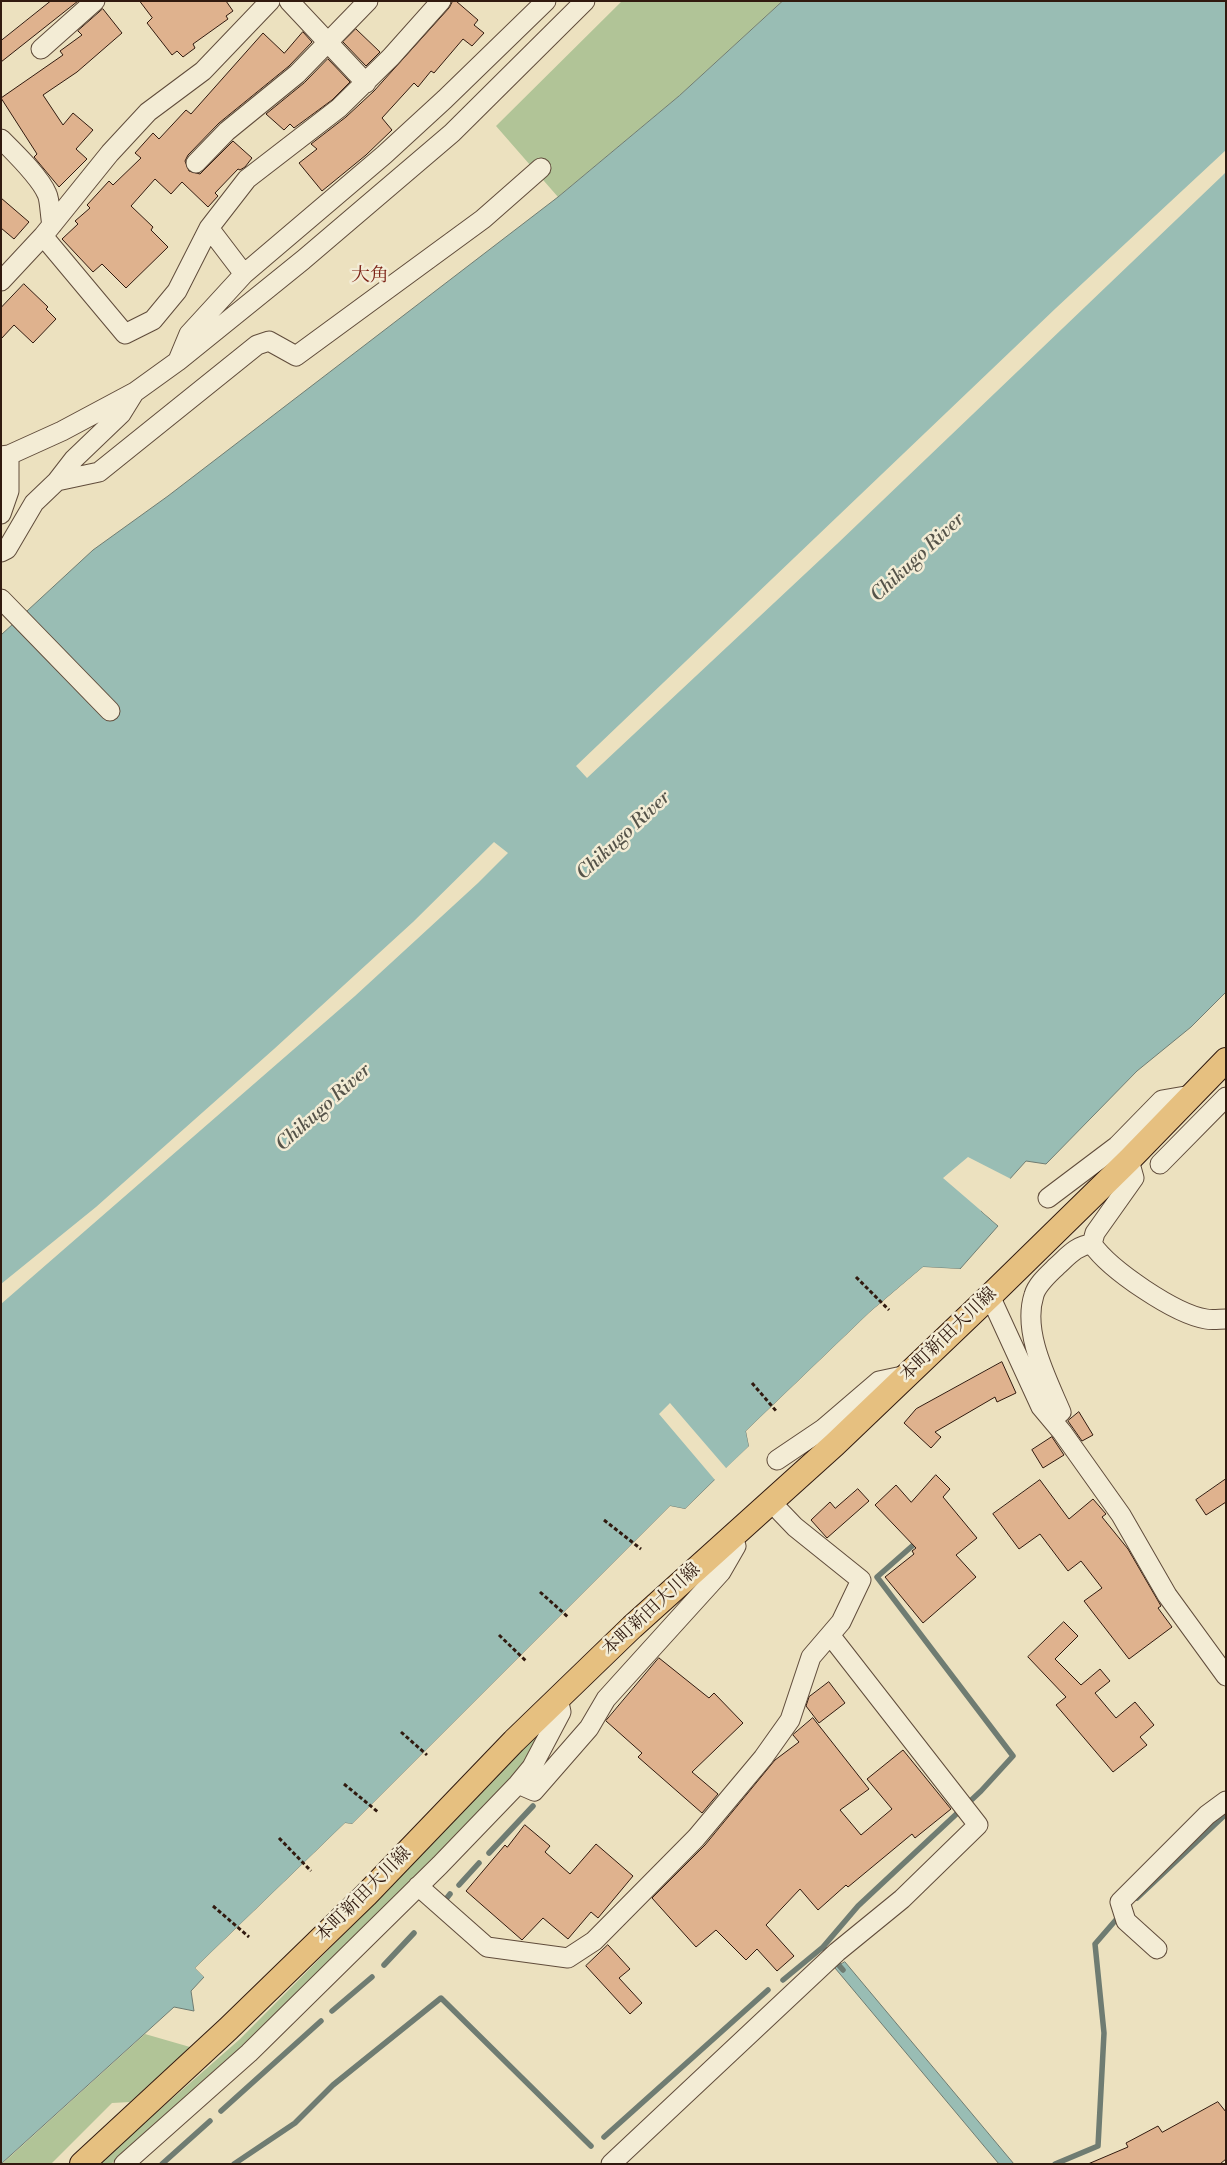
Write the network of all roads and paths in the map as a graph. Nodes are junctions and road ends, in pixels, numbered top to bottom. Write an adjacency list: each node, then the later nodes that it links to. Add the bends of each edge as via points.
1 (95, 1): 9 (street)
2 (270, 1): 15 (street, via 203,71 148,112)
3 (289, 1): 8 (street)
4 (368, 1): 8 (street)
5 (441, 1): 10 (street)
6 (546, 1): 16 (street, via 384,155)
7 (585, 1): 18 (street, via 452,133)
8 (328, 42): 10 (street); 12 (street, via 297,74 227,131)
9 (40, 49)
10 (366, 83): 14 (street, via 339,108 247,179)
11 (5, 150): 15 (street, via 48,195)
12 (196, 163)
13 (541, 168): 21 (street, via 483,219 296,356 269,341 257,345 98,472)
14 (209, 228): 15 (street, via 177,291 153,320 125,334); 16 (street)
15 (48, 230): 17 (street)
16 (244, 274): 18 (street, via 189,334)
17 (1, 281)
18 (178, 361): 19 (street)
19 (135, 392): 20 (street, via 62,431); 21 (street, via 121,414 74,459)
20 (5, 456): 22 (street, via 9,491)
21 (58, 480): 23 (street, via 34,503 7,549)
22 (1, 514)
23 (1, 552)
24 (4, 607): 25 (street)
25 (110, 711)
26 (1226, 1060): 27 (main road, 本町新田大川線)
27 (1191, 1095): 29 (main road, 本町新田大川線); 31 (street, via 1162,1100 1117,1146)
28 (1226, 1097): 30 (street)
29 (1129, 1160): 32 (street, via 1134,1178 1095,1233); 34 (main road, 本町新田大川線)
30 (1160, 1164)
31 (1048, 1198)
32 (1092, 1244): 36 (street, via 1101,1256 1130,1279 1179,1310 1206,1319); 40 (street, via 1081,1245 1047,1275 1034,1294 1029,1316 1033,1341 1061,1412)
33 (856, 1276): 35 (path)
34 (990, 1296): 37 (main road, 本町新田大川線); 40 (street, via 1041,1406)
35 (889, 1310)
36 (1226, 1319)
37 (908, 1375): 41 (street, via 879,1381 824,1429); 42 (main road, 本町新田大川線)
38 (752, 1383): 39 (path)
39 (777, 1412)
40 (1052, 1420): 51 (street, via 1121,1515 1166,1595)
41 (778, 1460)
42 (771, 1502): 44 (main road, 本町新田大川線); 49 (street, via 796,1527 861,1580 841,1622)
43 (604, 1520): 45 (path)
44 (731, 1538): 52 (main road, 本町新田大川線); 56 (street, via 736,1546 721,1572 606,1699 589,1728 534,1790)
45 (641, 1549)
46 (540, 1592): 47 (path)
47 (568, 1617)
48 (499, 1635): 50 (path)
49 (830, 1635): 61 (street, via 811,1657 790,1720 720,1812 594,1941 568,1958 487,1947); 67 (street, via 978,1825 902,1899 837,1952)
50 (526, 1661)
51 (1226, 1676)
52 (558, 1698): 56 (street, via 560,1712 532,1767); 65 (main road, 本町新田大川線, via 366,1895 235,2023)
53 (401, 1732): 54 (path)
54 (427, 1755)
55 (344, 1784): 58 (path)
56 (518, 1784): 61 (street)
57 (1226, 1801): 64 (street, via 1194,1828 1120,1902 1122,1912)
58 (378, 1812)
59 (279, 1838): 60 (path)
60 (311, 1871)
61 (418, 1886): 66 (street, via 249,2053)
62 (213, 1906): 63 (path)
63 (249, 1937)
64 (1157, 1949)
65 (82, 2164)
66 (124, 2164)
67 (611, 2164)

